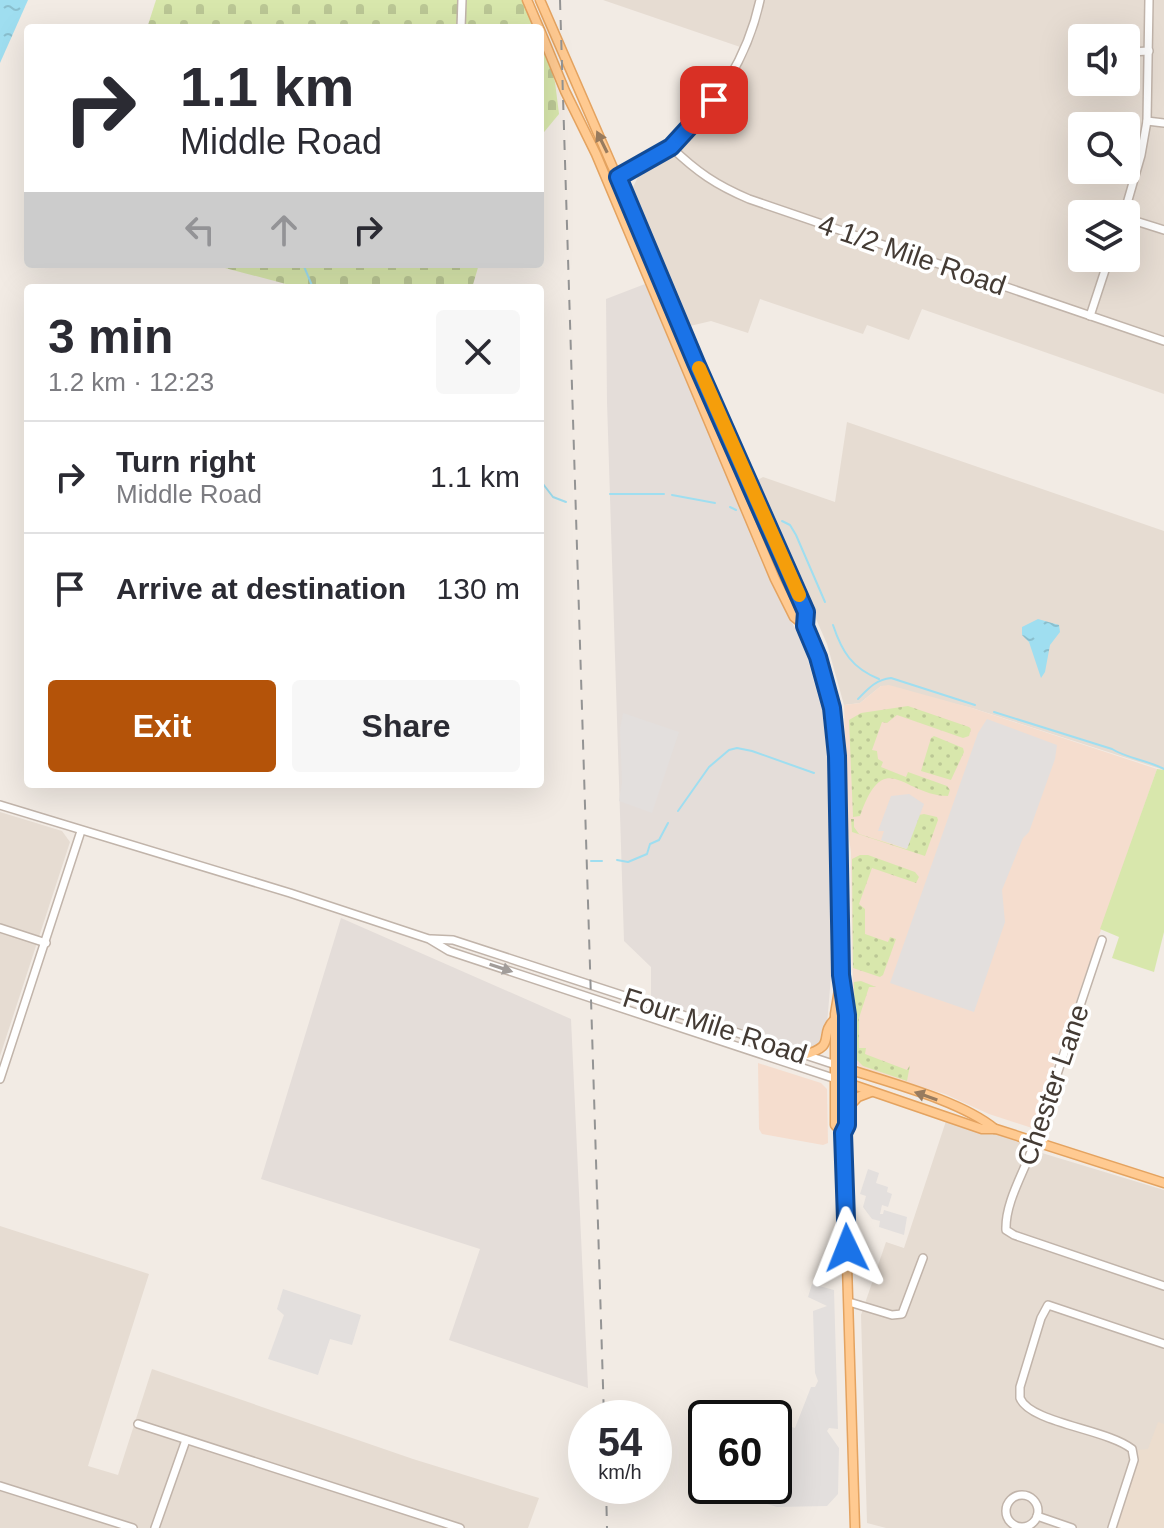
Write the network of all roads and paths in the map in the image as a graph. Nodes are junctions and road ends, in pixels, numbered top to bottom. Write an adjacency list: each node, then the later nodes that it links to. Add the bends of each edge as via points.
1 (462, 0): 6 (street)
2 (527, 0): 7 (main road)
3 (540, 0): 14 (main road, one-way to 3)
4 (760, 0): 13 (street, via 735,70)
5 (1149, 0): 10 (street)
6 (461, 24)
7 (538, 24)
8 (544, 38): 15 (main road)
9 (1140, 51): 10 (street)
10 (1149, 51): 11 (street)
11 (1147, 121): 12 (street); 16 (street)
12 (1164, 123)
13 (671, 147): 14 (street); 20 (street, 4 1/2 Mile Road, via 715,184 749,199)
14 (618, 177): 15 (street); 22 (main road, via 806,612)
15 (607, 182): 22 (main road, via 775,579 794,617)
16 (1129, 200)
17 (1140, 221): 18 (street)
18 (1164, 230)
19 (1104, 272): 20 (street)
20 (1090, 316): 21 (street, 4 1/2 Mile Road)
21 (1164, 341)
22 (805, 626): 29 (main road, via 826,682 835,732)
23 (0, 805): 24 (street, Four Mile Road)
24 (81, 831): 26 (street, Four Mile Road); 28 (street)
25 (0, 928): 28 (street)
26 (429, 939): 31 (street, Four Mile Road, via 453,940); 35 (street, Four Mile Road, one-way to 35, via 449,951)
27 (1102, 940): 41 (street, Chester Lane)
28 (46, 943): 34 (street)
29 (841, 975): 30 (main road); 33 (main road)
30 (835, 1019): 31 (main road, via 824,1046); 32 (main road)
31 (803, 1055): 32 (street, Four Mile Road)
32 (836, 1065): 33 (main road, Four Mile Road); 35 (main road)
33 (847, 1069): 36 (main road); 39 (main road, Four Mile Road, one-way to 33, via 936,1099)
34 (0, 1079)
35 (836, 1079): 36 (main road, Four Mile Road); 40 (main road, via 835,1125)
36 (847, 1083): 37 (main road, Four Mile Road); 38 (main road)
37 (871, 1092): 38 (main road); 39 (main road, Four Mile Road)
38 (847, 1110): 40 (main road)
39 (996, 1129): 41 (main road, Four Mile Road)
40 (843, 1133): 45 (main road)
41 (1034, 1141): 42 (main road, Four Mile Road); 44 (street, Chester Lane, via 1006,1230)
42 (1164, 1183)
43 (923, 1258): 45 (street, via 902,1314)
44 (1164, 1286)
45 (849, 1302): 54 (main road)
46 (1164, 1344): 56 (street, via 1048,1305 1020,1387 1022,1403 1030,1411 1116,1440 1134,1453)
47 (138, 1424): 48 (street)
48 (186, 1440): 52 (street); 53 (street)
49 (0, 1486): 51 (street)
50 (1037, 1516): 50 (street, via 1035,1502 1026,1496 1012,1498 1006,1507 1014,1526 1025,1527); 55 (street)
51 (133, 1528)
52 (155, 1528)
53 (460, 1528)
54 (855, 1528)
55 (1072, 1528)
56 (1112, 1528)

